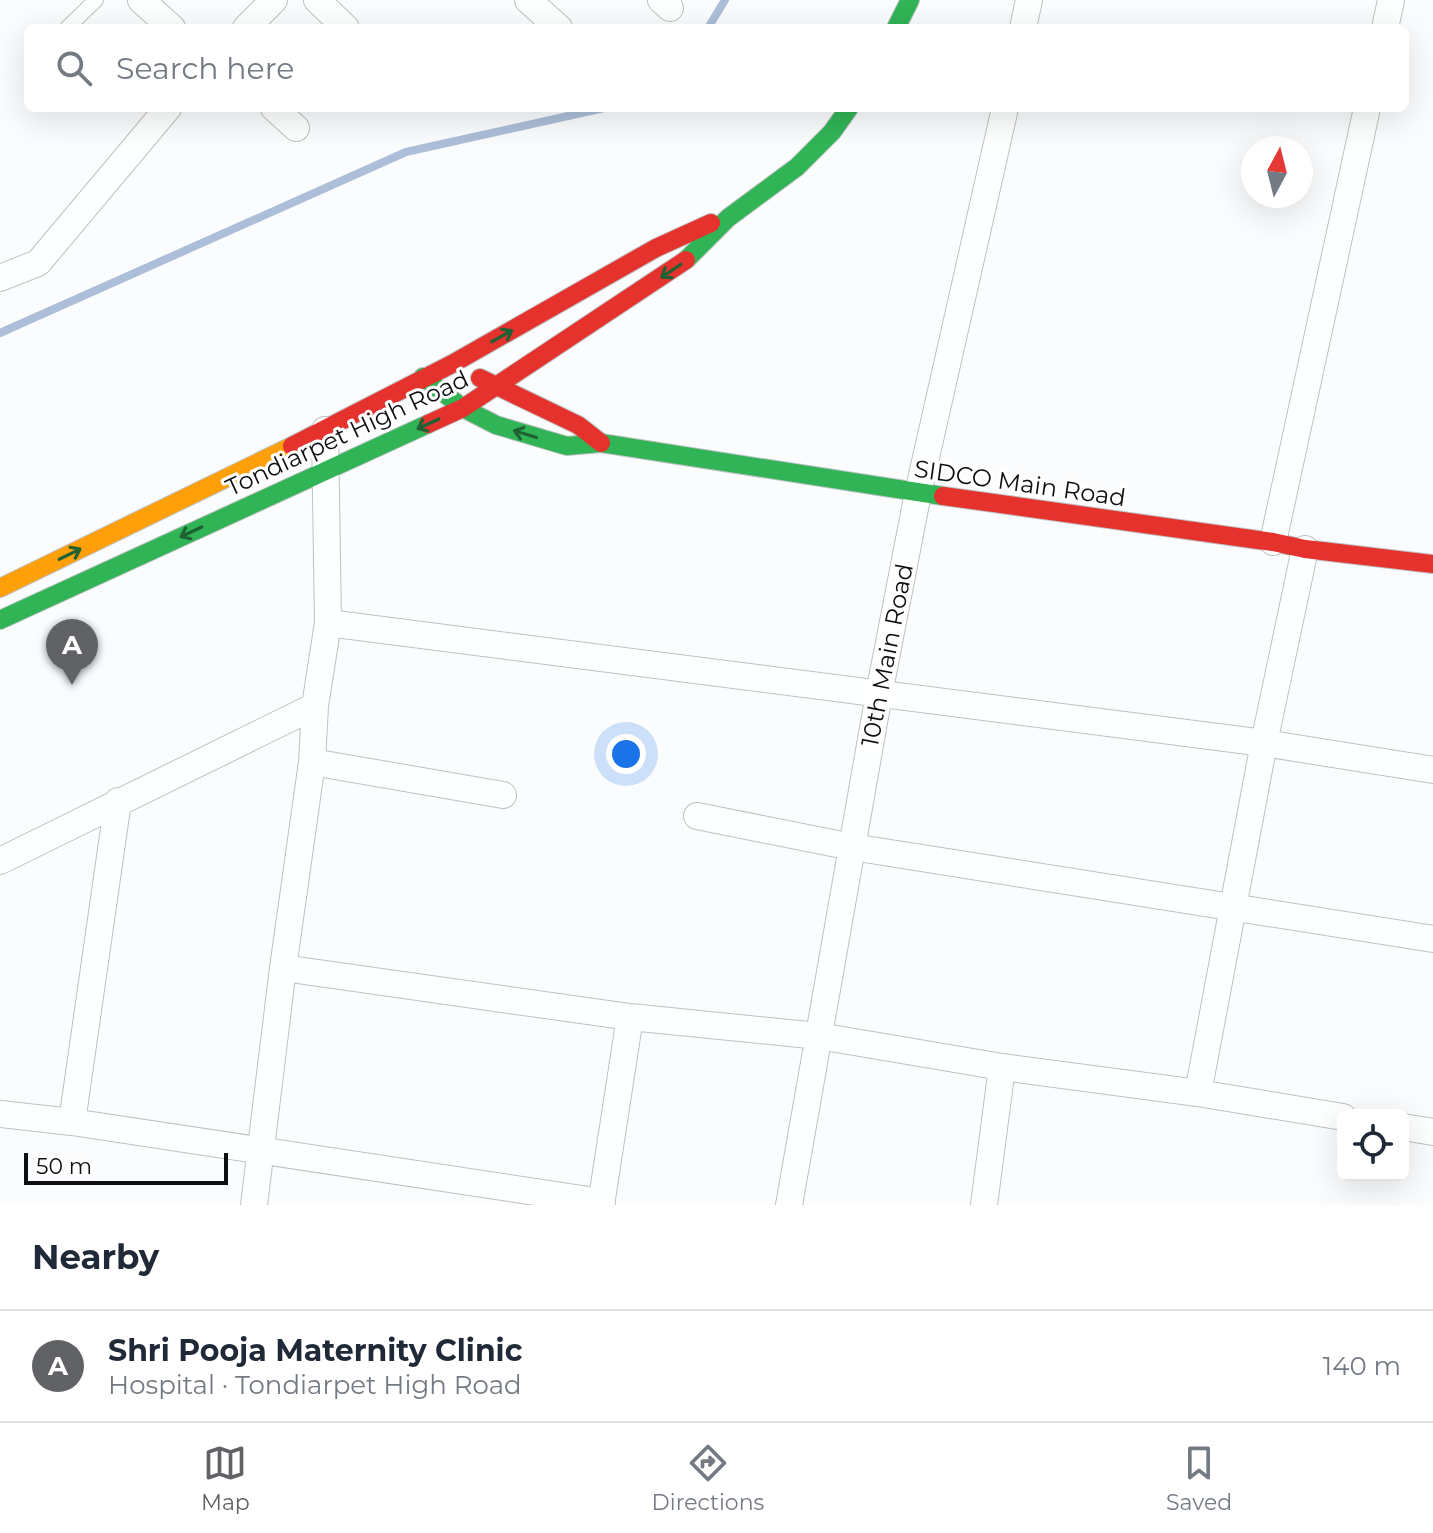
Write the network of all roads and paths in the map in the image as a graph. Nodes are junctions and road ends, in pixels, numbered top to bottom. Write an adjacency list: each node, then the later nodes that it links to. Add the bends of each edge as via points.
1 (96, 0): 9 (lane)
2 (141, 0): 10 (street)
3 (274, 0): 11 (street)
4 (317, 0): 12 (street)
5 (528, 0): 13 (street)
6 (910, 0): 14 (main road)
7 (1029, 0): 15 (street)
8 (1391, 0): 16 (street)
9 (71, 24)
10 (168, 24)
11 (250, 24)
12 (342, 24)
13 (555, 24)
14 (898, 24)
15 (1024, 24)
16 (1386, 24)
17 (165, 112): 24 (street, via 38,263)
18 (278, 112): 22 (street)
19 (846, 112): 23 (main road, Tondiarpet High Road, via 797,167)
20 (1004, 112): 32 (street, 10th Main Road)
21 (1366, 112): 33 (street)
22 (296, 128)
23 (728, 218): 25 (main road, Tondiarpet High Road, one-way to 23, via 668,242); 27 (main road, Tondiarpet High Road, one-way to 27, via 692,256)
24 (0, 278)
25 (452, 364): 26 (main road, Tondiarpet High Road); 27 (main road, SIDCO Main Road)
26 (423, 377): 28 (main road, SIDCO Main Road); 29 (main road, Tondiarpet High Road)
27 (498, 387): 28 (main road, Tondiarpet High Road); 30 (main road, SIDCO Main Road, via 578,425)
28 (463, 408): 30 (main road, SIDCO Main Road, one-way to 28, via 567,446 496,425); 31 (main road, Tondiarpet High Road, one-way to 31)
29 (325, 430): 31 (street); 36 (main road, Tondiarpet High Road, one-way to 29)
30 (601, 443): 32 (main road, SIDCO Main Road)
31 (324, 471): 37 (main road, Tondiarpet High Road, one-way to 37); 38 (street)
32 (918, 493): 33 (main road, SIDCO Main Road); 39 (street, 10th Main Road)
33 (1273, 542): 34 (main road, SIDCO Main Road)
34 (1305, 549): 35 (main road, SIDCO Main Road); 41 (street)
35 (1433, 564)
36 (0, 588)
37 (0, 620)
38 (328, 623): 39 (street); 40 (street)
39 (879, 694): 41 (street); 47 (street, 10th Main Road)
40 (315, 706): 42 (street); 45 (street)
41 (1264, 743): 43 (street); 49 (street)
42 (312, 762): 44 (street); 51 (street)
43 (1433, 770)
44 (503, 795)
45 (118, 801): 48 (street); 58 (street)
46 (697, 816): 47 (street)
47 (852, 847): 49 (street); 53 (street, 10th Main Road)
48 (0, 861)
49 (1234, 909): 50 (street); 55 (street)
50 (1433, 939)
51 (283, 968): 52 (street); 61 (street)
52 (630, 1017): 53 (street); 62 (street)
53 (819, 1036): 54 (street); 64 (street, 10th Main Road)
54 (1002, 1067): 55 (street); 65 (street)
55 (1198, 1093): 57 (street)
56 (0, 1114): 58 (street)
57 (1337, 1116)
58 (72, 1122): 61 (street)
59 (1409, 1128): 60 (street)
60 (1433, 1132)
61 (261, 1150): 62 (street); 63 (street)
62 (602, 1204)
63 (254, 1205)
64 (789, 1205)
65 (984, 1205)

